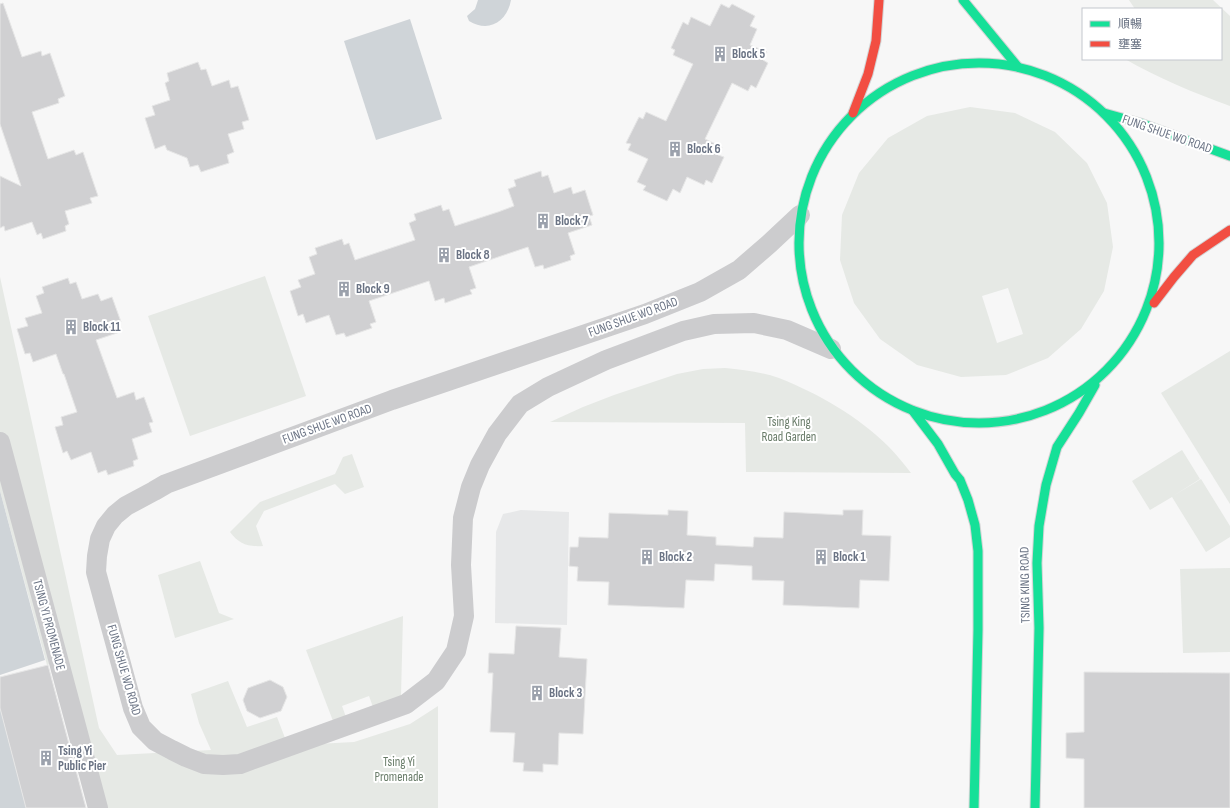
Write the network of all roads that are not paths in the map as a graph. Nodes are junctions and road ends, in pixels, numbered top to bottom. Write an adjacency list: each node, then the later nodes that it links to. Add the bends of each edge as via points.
1 (879, 0): 4 (main road, via 876,41)
2 (963, 0): 3 (main road)
3 (1018, 67): 4 (main road, via 974,63 930,69 889,86); 5 (main road, via 1050,77 1078,93)
4 (854, 113): 7 (main road, via 828,143 821,156 810,177)
5 (1104, 113): 6 (main road, FUNG SHUE WO ROAD, via 1140,123); 9 (main road, via 1132,147 1151,186 1160,228 1158,272)
6 (1230, 156)
7 (800, 215): 10 (main road, via 798,263 810,310); 10 (street, FUNG SHUE WO ROAD, via 739,270 700,292 638,317 392,400 166,484 126,506 106,526 100,540 96,572 132,708 141,727 155,741 204,764 240,764 406,704 436,681 456,651 464,616 461,565 463,518 471,486 497,434 520,404 548,387 606,360 683,331 714,324 754,323 788,330)
8 (1230, 230): 9 (main road, via 1193,255)
9 (1146, 313): 11 (main road, via 1126,348)
10 (831, 349): 12 (main road, via 857,376 883,396)
11 (1100, 377): 12 (main road, via 1068,400 1031,416 1000,422 952,422); 16 (main road, TSING KING ROAD, via 1057,447 1038,526 1039,628)
12 (914, 411): 15 (main road, via 960,480 968,500 978,551)
13 (0, 442): 14 (street, TSING YI PROMENADE)
14 (98, 808)
15 (974, 808)
16 (1035, 808)

